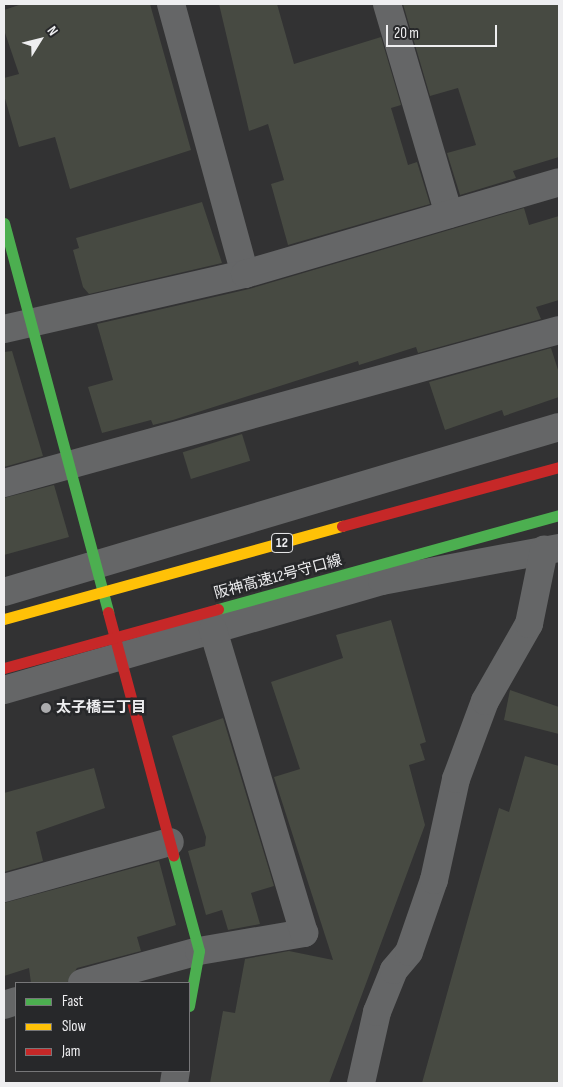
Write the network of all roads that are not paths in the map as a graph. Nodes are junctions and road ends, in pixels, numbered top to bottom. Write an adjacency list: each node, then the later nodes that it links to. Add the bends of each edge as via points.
1 (172, 4): 6 (street)
2 (387, 4): 4 (street)
3 (559, 182): 4 (street)
4 (449, 214): 6 (street)
5 (4, 223): 7 (main road)
6 (245, 274): 7 (street)
7 (32, 322): 8 (street); 11 (main road)
8 (4, 329)
9 (559, 330): 11 (street)
10 (559, 427): 16 (street)
11 (71, 465): 13 (street); 16 (main road)
12 (559, 467): 18 (main road, 阪神高速12号守口線 / 12)
13 (4, 484)
14 (559, 515): 21 (main road, 阪神高速12号守口線)
15 (552, 549): 19 (street, via 382,580); 28 (street, via 529,624 485,701 456,779 434,880 409,952 394,970 377,1012)
16 (97, 565): 17 (street); 20 (main road)
17 (4, 592)
18 (4, 619)
19 (214, 629): 20 (street); 25 (street, via 304,933)
20 (118, 657): 22 (street); 23 (main road)
21 (4, 668)
22 (4, 690)
23 (170, 842): 24 (street); 25 (main road)
24 (4, 888)
25 (199, 951): 26 (street); 27 (main road)
26 (86, 982)
27 (190, 1000)
28 (361, 1083)

